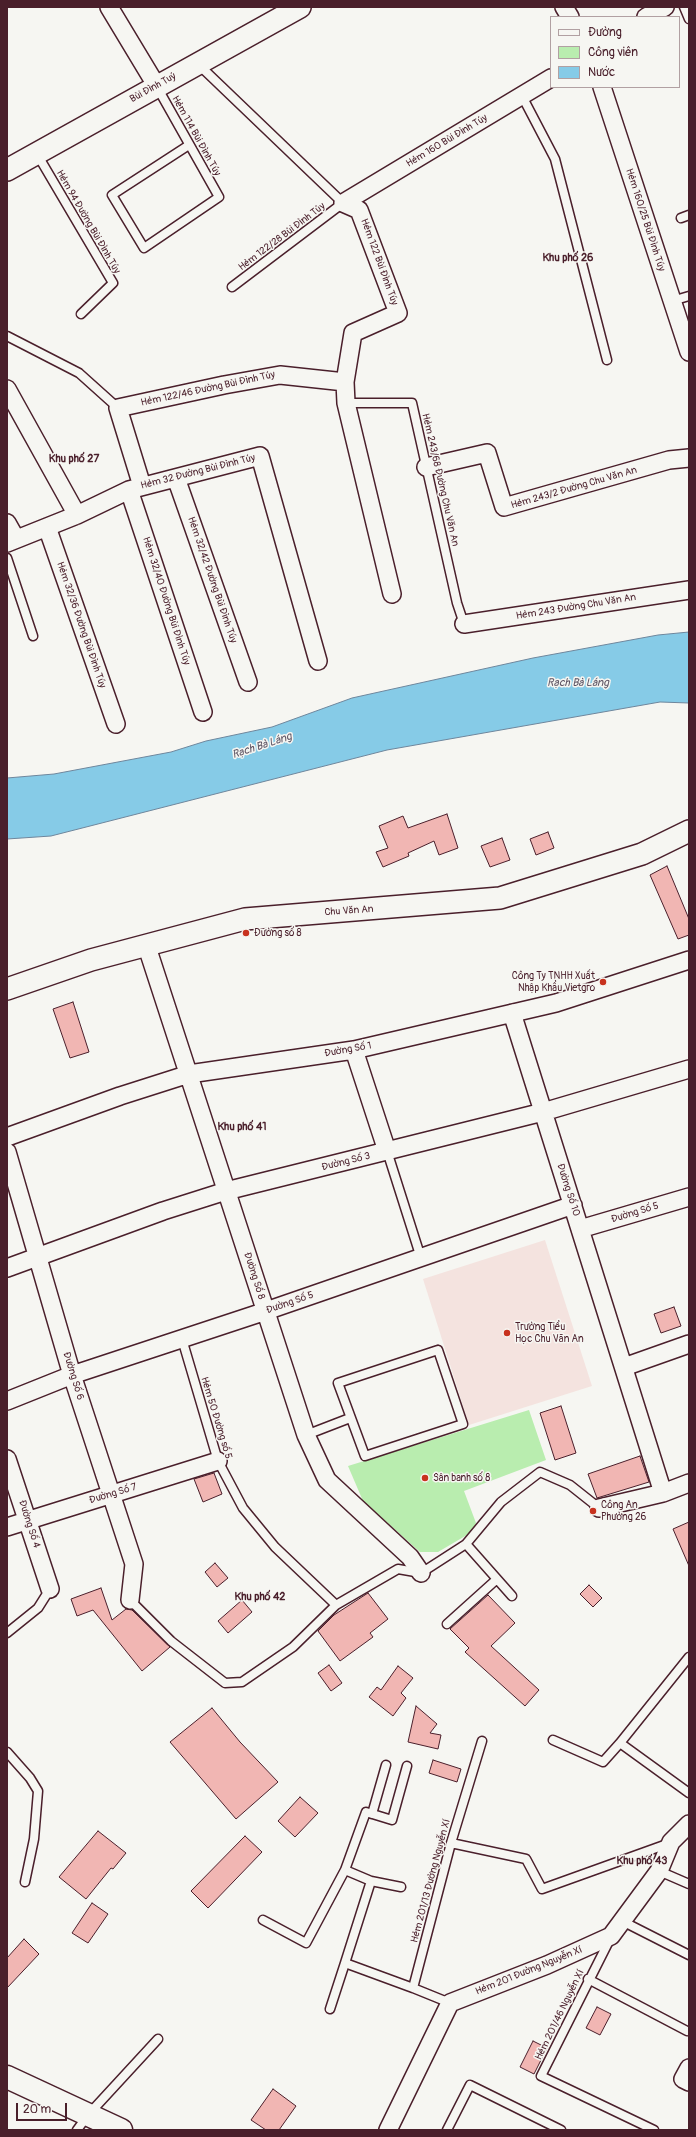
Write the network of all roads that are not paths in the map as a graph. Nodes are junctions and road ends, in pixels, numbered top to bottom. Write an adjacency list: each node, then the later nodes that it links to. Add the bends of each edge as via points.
1 (109, 7): 11 (street)
2 (300, 7): 9 (street, Bùi Đình Tuý)
3 (564, 7): 6 (street)
4 (666, 7): 7 (street)
5 (684, 7): 8 (lane)
6 (569, 16)
7 (648, 16)
8 (689, 19)
9 (198, 64): 11 (street, Bùi Đình Tuý); 17 (lane, Hẻm 122 Bùi Đình Túy)
10 (550, 79): 13 (street, Hẻm 160 Bùi Đình Túy)
11 (156, 85): 14 (lane, Hẻm 114 Bùi Đình Túy); 15 (street, Bùi Đình Tuý)
12 (602, 88): 20 (street, Hẻm 160/25 Bùi Đình Túy)
13 (522, 96): 17 (street, Hẻm 160 Bùi Đình Túy); 24 (lane, via 555,159)
14 (189, 145): 14 (lane, Hẻm 114 Bùi Đình Túy, via 112,196 144,248 219,197)
15 (36, 153): 16 (street, Bùi Đình Tuý); 21 (lane, Hẻm 94 Đường Bùi Đình Túy, via 113,283)
16 (7, 170)
17 (343, 203): 18 (lane, Hẻm 122/28 Bùi Đình Túy); 25 (street, Hẻm 122 Bùi Đình Túy, via 360,210 398,313 353,333)
18 (232, 287)
19 (689, 296): 20 (lane)
20 (672, 301): 23 (street, Hẻm 160/25 Bùi Đình Túy)
21 (81, 314)
22 (7, 336): 28 (lane, via 79,373)
23 (689, 352)
24 (607, 360)
25 (345, 382): 27 (street, Hẻm 122 Bùi Đình Túy); 28 (street, Hẻm 122/46 Đường Bùi Đình Túy, via 280,375)
26 (7, 389): 33 (street)
27 (346, 403): 30 (lane, Hẻm 243/68 Đường Chu Văn An, via 412,403); 39 (street, Hẻm 122 Bùi Đình Túy)
28 (118, 408): 32 (street, Hẻm 32/40 Đường Bùi Đình Túy)
29 (689, 458): 30 (street, Hẻm 243/2 Đường Chu Văn An, via 669,460 504,508 487,453)
30 (426, 467): 40 (lane, Hẻm 243/68 Đường Chu Văn An)
31 (176, 478): 32 (street, Hẻm 32 Đường Bùi Đình Túy); 42 (street, Hẻm 32 Đường Bùi Đình Túy, via 260,456); 43 (street, Hẻm 32/42 Đường Bùi Đình Túy)
32 (135, 488): 33 (street, Hẻm 32 Đường Bùi Đình Túy); 44 (street, Hẻm 32/40 Đường Bùi Đình Túy)
33 (77, 515): 35 (street, Hẻm 32 Đường Bùi Đình Túy)
34 (7, 523): 36 (street)
35 (47, 527): 36 (street, Hẻm 32 Đường Bùi Đình Túy); 45 (street, Hẻm 32/36 Đường Bùi Đình Túy)
36 (12, 541)
37 (7, 558): 41 (lane)
38 (689, 590): 40 (street, Hẻm 243 Đường Chu Văn An)
39 (392, 594)
40 (464, 624)
41 (33, 636)
42 (318, 661)
43 (248, 682)
44 (203, 712)
45 (116, 724)
46 (689, 831): 47 (street, Chu Văn An, via 642,854 500,898 245,919)
47 (146, 944): 49 (street, Chu Văn An); 53 (street, Đường Số 8)
48 (689, 960): 50 (street, Đường Số 1, via 556,1003)
49 (7, 988)
50 (512, 1013): 51 (street, Đường Số 1); 54 (street, Đường Số 10)
51 (354, 1050): 53 (street, Đường Số 1); 56 (street)
52 (689, 1069): 54 (street, Đường Số 3)
53 (189, 1074): 55 (street, Đường Số 1); 58 (street, Đường Số 8)
54 (543, 1112): 56 (street, Đường Số 3); 60 (street, Đường Số 10)
55 (7, 1137)
56 (387, 1151): 58 (street, Đường Số 3); 63 (lane)
57 (7, 1152): 62 (street, Đường Số 6)
58 (226, 1191): 62 (street, Đường Số 3); 65 (street, Đường Số 8)
59 (689, 1197): 61 (street, Đường Số 5)
60 (572, 1205): 61 (street, Đường Số 10); 63 (street, Đường Số 5)
61 (580, 1229): 68 (street, Đường Số 10)
62 (37, 1257): 64 (street, Đường Số 3); 69 (street, Đường Số 6)
63 (420, 1258): 65 (street, Đường Số 5)
64 (7, 1268)
65 (266, 1311): 66 (street, Đường Số 5); 72 (street, Đường Số 8)
66 (182, 1339): 69 (street, Đường Số 5); 74 (lane, Hẻm 50 Đường số 5)
67 (689, 1344): 68 (street)
68 (624, 1367): 76 (street, Đường Số 10)
69 (72, 1375): 70 (street, Đường Số 5); 77 (street, Đường Số 6)
70 (7, 1401)
71 (350, 1418): 71 (lane, via 364,1456 463,1424 438,1350 338,1383); 72 (lane)
72 (306, 1435): 82 (street, Đường Số 8, via 327,1480 410,1557)
73 (7, 1459): 79 (street, Đường Số 4)
74 (218, 1461): 77 (street, Đường Số 7); 87 (lane, Hẻm 50 Đường số 5, via 243,1508 275,1547)
75 (689, 1483): 76 (street)
76 (663, 1493): 78 (street)
77 (111, 1494): 79 (street, Đường Số 7); 86 (street, Đường Số 6, via 134,1564)
78 (599, 1508): 81 (lane, via 570,1485 540,1472 501,1502)
79 (28, 1520): 80 (street, Đường Số 7); 84 (street, Đường Số 4)
80 (7, 1527)
81 (466, 1544): 82 (lane); 83 (lane)
82 (421, 1572): 87 (lane, via 398,1569)
83 (497, 1579): 85 (lane); 88 (lane)
84 (50, 1589): 89 (lane, via 38,1608)
85 (512, 1596)
86 (130, 1600): 87 (lane, via 171,1641 225,1683 242,1682 293,1647)
87 (336, 1605)
88 (447, 1624)
89 (7, 1633)
90 (689, 1657): 93 (lane)
91 (553, 1740): 93 (lane, via 604,1762)
92 (482, 1741): 101 (lane, Hẻm 201/13 Đường Nguyễn Xí)
93 (620, 1743): 97 (lane)
94 (7, 1752): 105 (lane, via 38,1791 34,1839)
95 (386, 1765): 98 (lane)
96 (407, 1766): 98 (lane, via 392,1820)
97 (689, 1793)
98 (372, 1814): 102 (lane, via 366,1812)
99 (689, 1824): 100 (street, Hẻm 201 Đường Nguyễn Xí)
100 (671, 1842): 101 (lane, via 542,1889 526,1859); 103 (street, Hẻm 201 Đường Nguyễn Xí)
101 (451, 1843): 114 (lane, Hẻm 201/13 Đường Nguyễn Xí)
102 (345, 1870): 104 (lane); 108 (lane, via 306,1944)
103 (659, 1871): 106 (lane); 109 (street, Hẻm 201 Đường Nguyễn Xí)
104 (370, 1880): 107 (lane); 112 (lane)
105 (25, 1882)
106 (689, 1884)
107 (401, 1887)
108 (263, 1920)
109 (622, 1921): 110 (street, Hẻm 201 Đường Nguyễn Xí); 111 (lane)
110 (611, 1936): 113 (lane, Hẻm 201/46 Nguyễn Xí); 115 (street, Hẻm 201 Đường Nguyễn Xí, via 547,1965)
111 (689, 1955)
112 (345, 1963): 114 (lane); 116 (lane)
113 (588, 1980): 117 (lane); 127 (lane, Hẻm 201/46 Nguyễn Xí, via 540,2076)
114 (413, 1988): 115 (lane)
115 (450, 2003): 124 (street)
116 (330, 2010)
117 (687, 2031)
118 (158, 2039): 122 (lane)
119 (689, 2068): 121 (street, via 683,2079)
120 (7, 2077): 122 (main road)
121 (689, 2082)
122 (82, 2122): 123 (main road)
123 (121, 2130)
124 (388, 2130)
125 (447, 2130): 126 (lane, via 470,2085)
126 (561, 2130)
127 (654, 2130)

